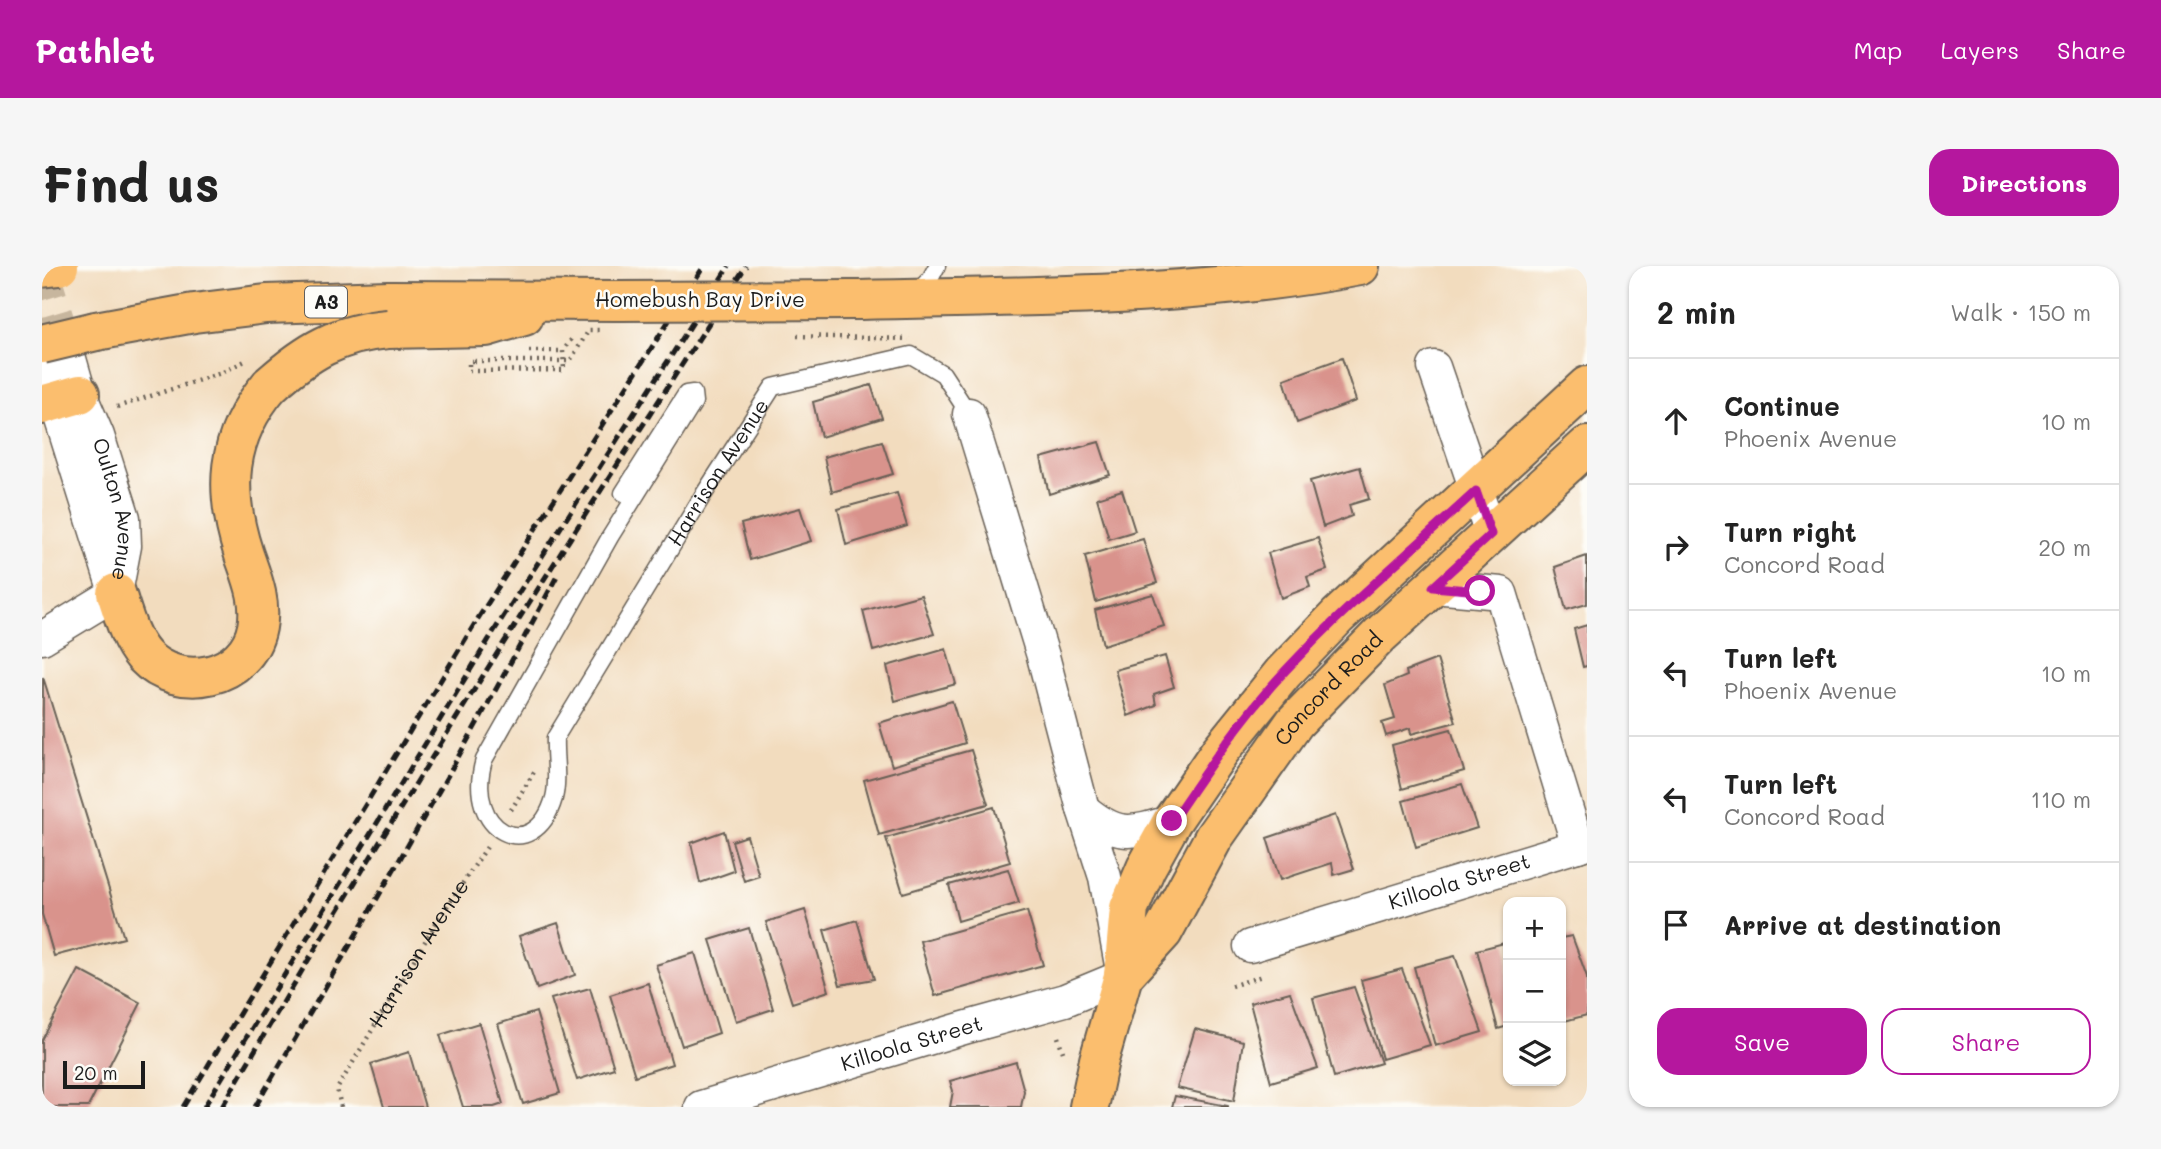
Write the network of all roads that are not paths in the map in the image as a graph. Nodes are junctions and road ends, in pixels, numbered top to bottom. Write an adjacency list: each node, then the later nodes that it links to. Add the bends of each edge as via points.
1 (59, 266): 4 (main road, bridge)
2 (937, 266): 5 (lane, via 922,289)
3 (1360, 266): 5 (main road, Homebush Bay Drive / A3, via 1242,283 1094,294)
4 (42, 268)
5 (908, 299): 6 (main road, Homebush Bay Drive / A3, bridge, via 611,316)
6 (558, 300): 8 (main road, Homebush Bay Drive / A3, bridge, via 266,304 194,313 96,331); 16 (main road, bridge, via 512,321 486,327 388,329 347,336 298,360 270,385 244,426 232,471 233,519 258,607 257,627 245,654 232,666 212,675 187,677 162,669 136,645)
7 (1434, 368): 12 (street)
8 (56, 378): 16 (street, Oulton Avenue)
9 (1587, 386): 12 (main road, Concord Road)
10 (969, 414): 13 (lane, Harrison Avenue, via 943,374 911,355 772,387 555,738 555,795 543,823 519,835 498,830 479,794 484,760 610,537 694,402 693,393 686,394); 18 (street, Harrison Avenue, via 1043,656)
11 (1587, 446): 14 (main road, Concord Road)
12 (1476, 491): 14 (street); 19 (main road, Concord Road, via 1338,616 1283,673 1220,751)
13 (624, 493)
14 (1491, 534): 15 (main road, Concord Road)
15 (1433, 587): 20 (street, via 1501,593); 22 (main road, Concord Road, via 1295,722 1214,837 1163,932)
16 (116, 593): 17 (street)
17 (42, 638)
18 (1083, 809): 19 (street, via 1102,825 1118,830 1146,829); 22 (street, Harrison Avenue, via 1105,877)
19 (1172, 821): 22 (main road, Concord Road, via 1129,908)
20 (1582, 845): 21 (street, Killoola Street)
21 (1250, 946)
22 (1123, 976): 23 (street, Killoola Street, via 1065,1000); 24 (main road, Concord Road)
23 (701, 1107)
24 (1089, 1107)

